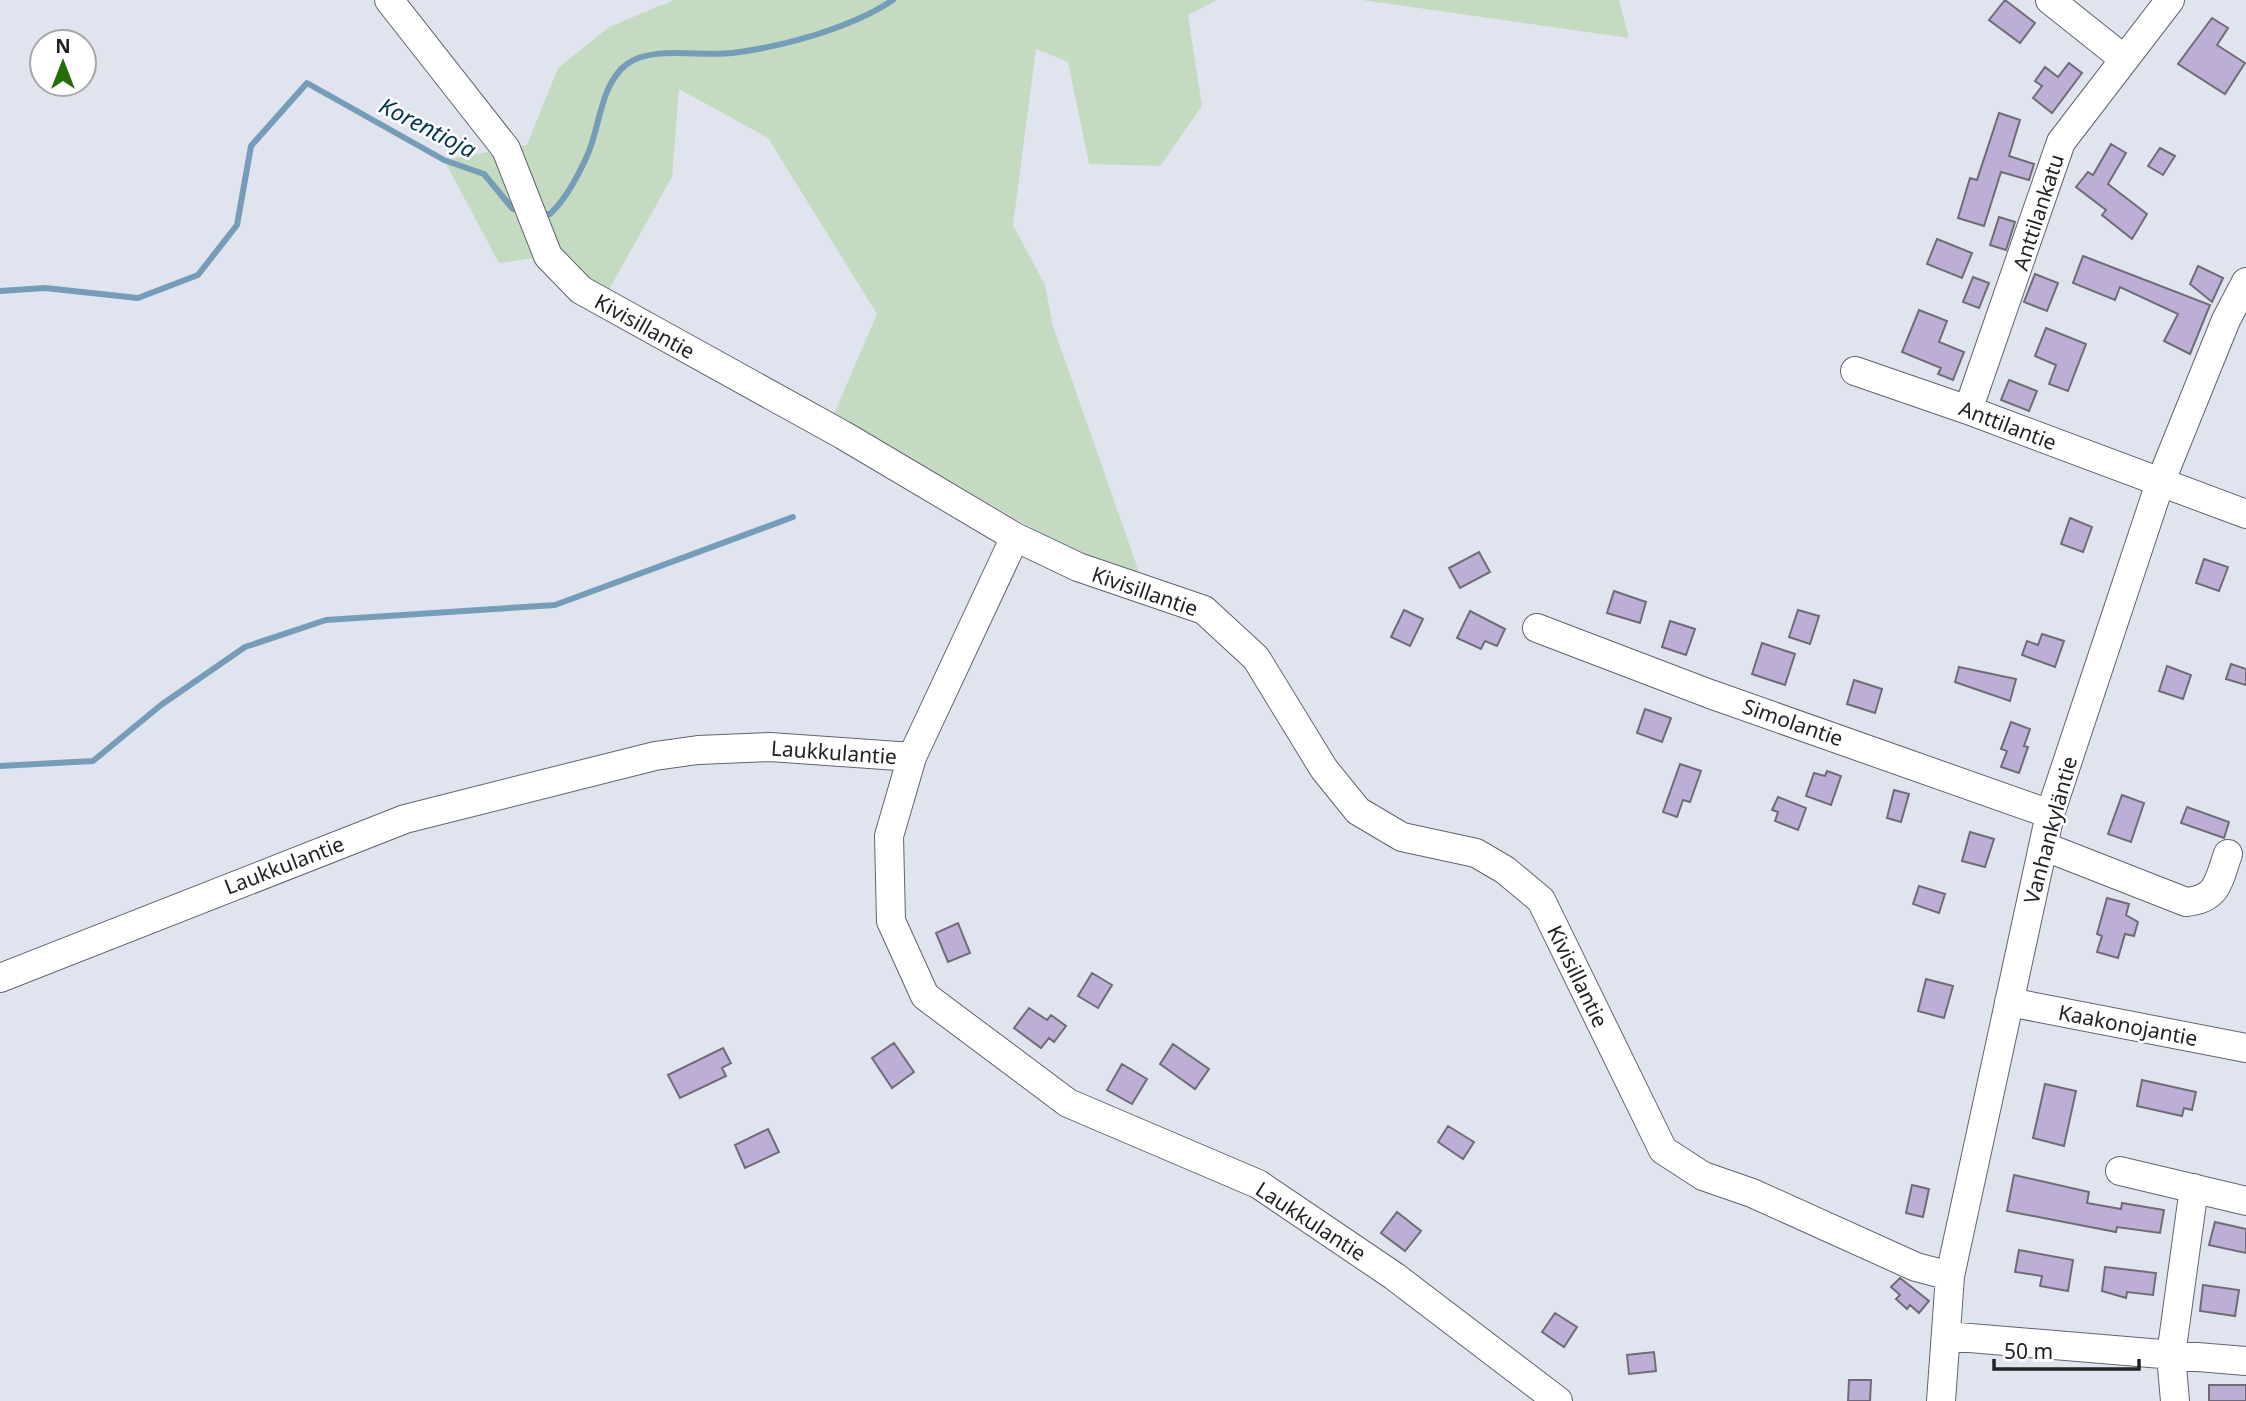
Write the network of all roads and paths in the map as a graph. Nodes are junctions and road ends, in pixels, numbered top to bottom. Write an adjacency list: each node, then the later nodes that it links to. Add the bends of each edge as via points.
1 (389, 0): 10 (street, Kivisillantie, via 506,149 548,256 581,290 843,435)
2 (2050, 0): 4 (street)
3 (2170, 0): 4 (street, Anttilankatu)
4 (2124, 60): 7 (street, Anttilankatu, via 2061,142)
5 (2246, 282): 8 (street, Vanhankyläntie)
6 (1855, 371): 7 (street, Anttilantie)
7 (1968, 410): 8 (street, Anttilantie)
8 (2160, 483): 9 (street, Anttilantie); 13 (street, Vanhankyläntie)
9 (2246, 514)
10 (1015, 537): 12 (street); 22 (street, Kivisillantie, via 1078,567 1204,610 1256,658 1324,769 1358,811 1402,837 1476,853 1541,900 1663,1150 1703,1176 1916,1267)
11 (1537, 628): 13 (street, Simolantie)
12 (912, 757): 16 (street, Laukkulantie, via 770,747 698,750 642,760 405,818); 26 (street, Laukkulantie, via 889,836 891,921 925,996 1068,1103 1258,1184 1394,1276)
13 (2050, 814): 14 (street, Vanhankyläntie)
14 (2043, 846): 15 (street, via 2186,902 2203,900 2215,890); 17 (street, Vanhankyläntie)
15 (2228, 854)
16 (0, 978)
17 (2009, 1002): 18 (street, Kaakonojantie); 22 (street, Vanhankyläntie)
18 (2246, 1048)
19 (2120, 1171): 20 (street)
20 (2194, 1188): 21 (street); 24 (street)
21 (2246, 1201)
22 (1951, 1276): 23 (street, Vanhankyläntie)
23 (1946, 1336): 24 (street); 27 (street, Vanhankyläntie)
24 (2171, 1355): 25 (street); 28 (street)
25 (2246, 1361)
26 (1558, 1401)
27 (1941, 1401)
28 (2175, 1401)

